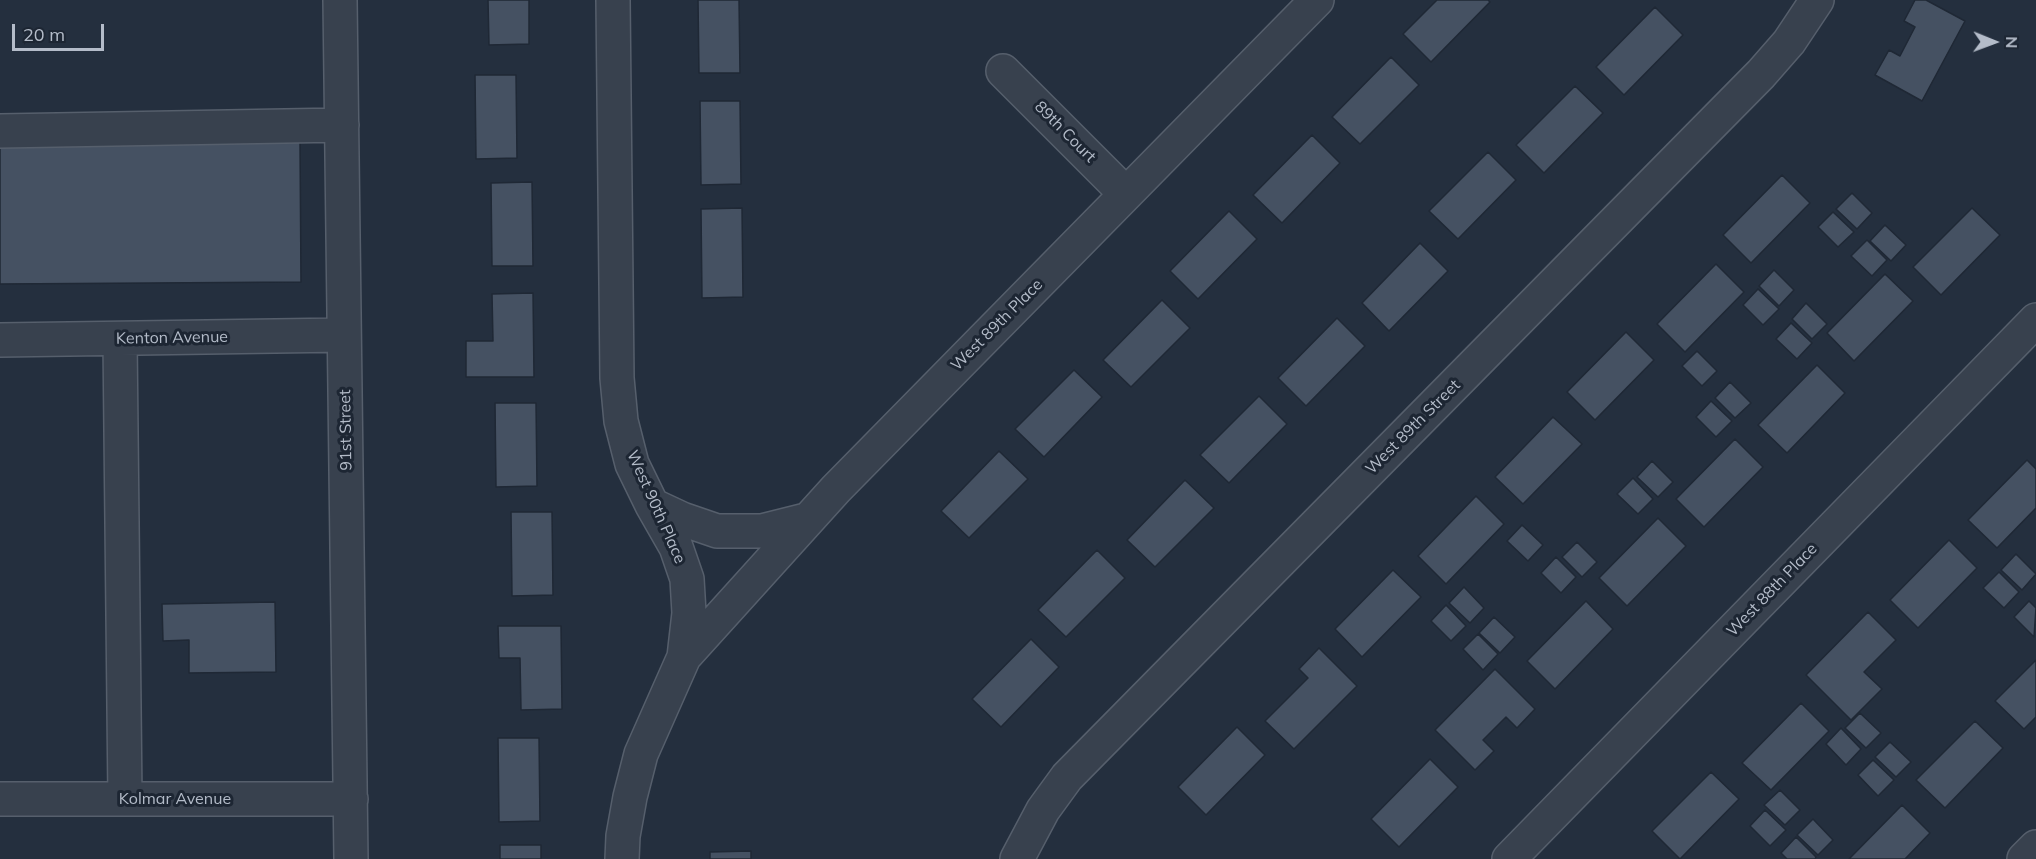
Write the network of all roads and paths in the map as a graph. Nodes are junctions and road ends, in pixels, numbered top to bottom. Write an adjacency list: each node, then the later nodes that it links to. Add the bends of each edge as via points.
1 (340, 0): 6 (street, 91st Street)
2 (613, 0): 13 (street, West 90th Place, via 617,378 621,421 632,464)
3 (1317, 0): 8 (street, West 89th Place)
4 (1817, 0): 22 (street, West 89th Street, via 1761,75 1067,777 1043,810)
5 (1003, 71): 8 (street, 89th Court)
6 (342, 125): 7 (street); 10 (street, 91st Street)
7 (0, 131)
8 (1126, 194): 14 (street, West 89th Place)
9 (2036, 320): 23 (street, West 88th Place)
10 (344, 335): 11 (street, Kenton Avenue); 18 (street, 91st Street)
11 (120, 339): 12 (street, Kenton Avenue); 17 (street)
12 (0, 340)
13 (652, 505): 14 (street, via 717,531 762,531); 15 (street, West 90th Place, via 676,547 687,579 689,613)
14 (806, 520): 15 (street, West 89th Place)
15 (684, 657): 21 (street, West 90th Place, via 641,754 630,797)
16 (0, 799): 17 (street, Kolmar Avenue)
17 (125, 799): 18 (street, Kolmar Avenue)
18 (351, 799): 20 (street, 91st Street)
19 (2036, 847): 24 (street)
20 (351, 859)
21 (622, 859)
22 (1017, 859)
23 (1509, 859)
24 (2024, 859)

